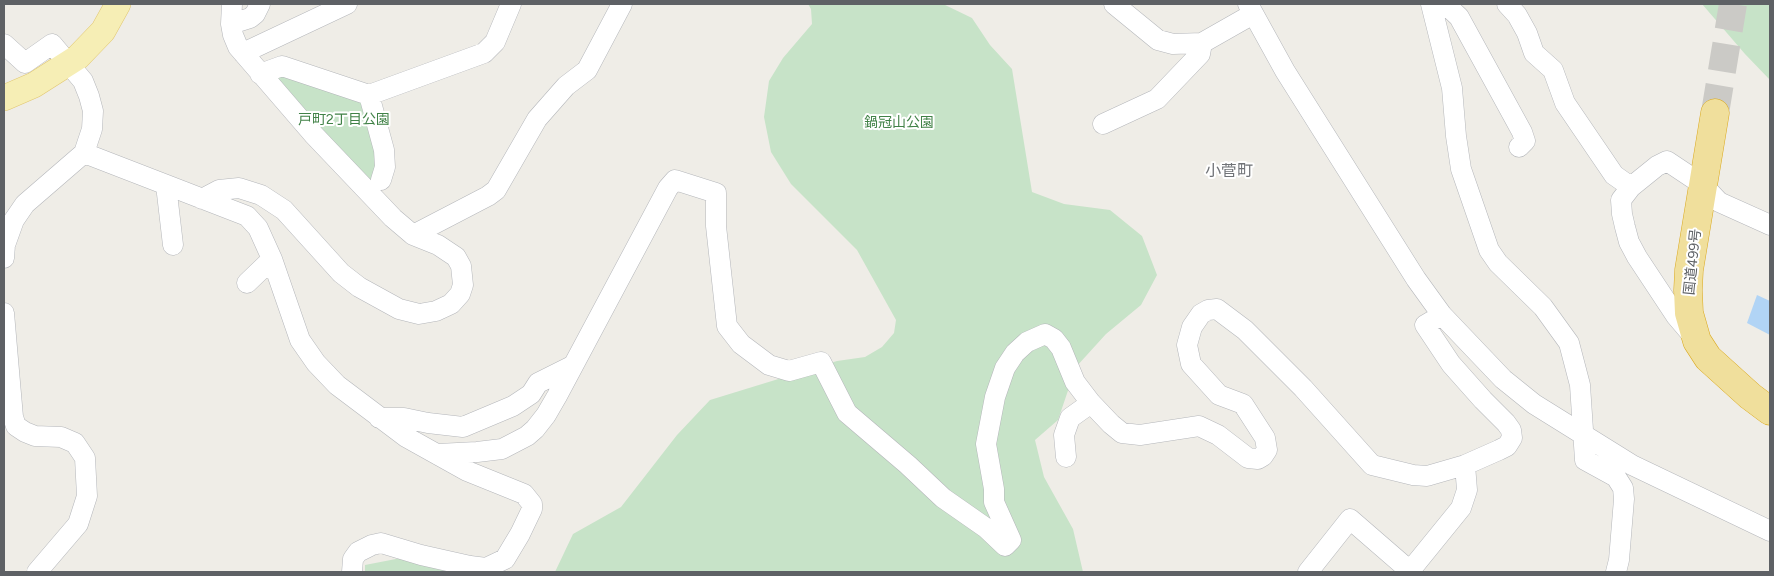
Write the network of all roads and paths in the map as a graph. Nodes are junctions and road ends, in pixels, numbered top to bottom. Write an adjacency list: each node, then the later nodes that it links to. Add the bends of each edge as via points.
1 (118, 4): 15 (main road, via 103,31)
2 (260, 4): 11 (street, via 250,18)
3 (347, 4): 14 (street)
4 (511, 4): 17 (street, via 495,42 484,53)
5 (622, 4): 29 (street, via 587,70 566,86 537,119 496,190)
6 (1114, 4): 12 (street, via 1158,40 1173,44)
7 (1431, 4): 41 (street, via 1452,88 1462,169 1489,250 1543,307 1569,343 1580,385)
8 (1445, 4): 21 (street, via 1460,17 1522,132 1525,141)
9 (1508, 4): 26 (street, via 1524,27 1534,53 1553,70 1566,103 1614,175)
10 (1250, 9): 12 (street); 35 (street, via 1301,96)
11 (232, 14): 14 (street, via 233,35)
12 (1202, 43): 20 (street, via 1200,54 1157,99)
13 (4, 44): 15 (street, via 25,63 52,44)
14 (243, 53): 16 (street)
15 (69, 64): 18 (main road); 22 (street, via 83,81 93,111 92,129)
16 (260, 74): 17 (street, via 282,66); 29 (street, via 368,194)
17 (369, 95): 23 (street, via 384,150)
18 (4, 98)
19 (1715, 112): 25 (highway, 国道499号)
20 (1103, 124)
21 (1520, 148)
22 (84, 153): 24 (street); 31 (street, via 18,212 5,245)
23 (380, 180)
24 (166, 185): 27 (street); 30 (street)
25 (1703, 185): 26 (street, via 1667,162 1648,172); 28 (street, via 1719,202); 36 (highway, 国道499号, via 1688,290)
26 (1631, 187): 36 (street, via 1621,200 1630,242 1676,316)
27 (202, 199): 29 (street, via 219,190 239,188 261,195 284,210 341,273 359,288 419,314 436,311 451,304 460,294 463,286 461,266 447,250); 32 (street, via 247,216 258,228)
28 (1770, 226)
29 (413, 235)
30 (173, 245)
31 (4, 258)
32 (272, 259): 33 (street); 40 (street, via 300,340 336,385)
33 (247, 283)
34 (4, 313): 46 (street, via 16,426 35,436 61,437 75,443 85,458 87,496 78,524)
35 (1442, 315): 41 (street, via 1502,379); 44 (street, via 1424,325 1451,364 1511,430 1512,438 1507,446)
36 (1697, 341): 39 (highway, 国道499号, via 1723,373)
37 (572, 366): 38 (street, via 675,180 716,193 716,226 727,326 741,344 769,365 789,371 821,362 847,413 943,498 986,528 1004,546 1011,540 994,502 986,444 995,397 1005,368 1027,342 1045,334 1061,348 1075,382); 40 (street, via 538,383 531,394 513,406 463,427 404,418); 42 (street, via 546,415 527,436 502,449)
38 (1091, 403): 43 (street, via 1070,418 1064,435); 44 (street, via 1122,433 1140,435 1199,426 1218,435 1248,458 1263,456 1265,438 1243,404 1219,395 1191,364 1187,345 1192,328 1201,314 1217,309 1245,330 1303,388 1372,465 1427,476)
39 (1770, 411)
40 (379, 418): 42 (street)
41 (1583, 435): 45 (street, via 1632,465); 50 (street, via 1585,460 1616,477 1623,488)
42 (438, 454): 47 (street, via 467,471 524,494 532,504 520,534 504,559 486,568 470,566 381,543 358,552 353,559)
43 (1066, 457)
44 (1465, 465): 49 (street, via 1467,490 1461,508)
45 (1770, 531)
46 (37, 572)
47 (352, 572)
48 (1308, 572): 49 (street, via 1350,519)
49 (1410, 572)
50 (1616, 572)

